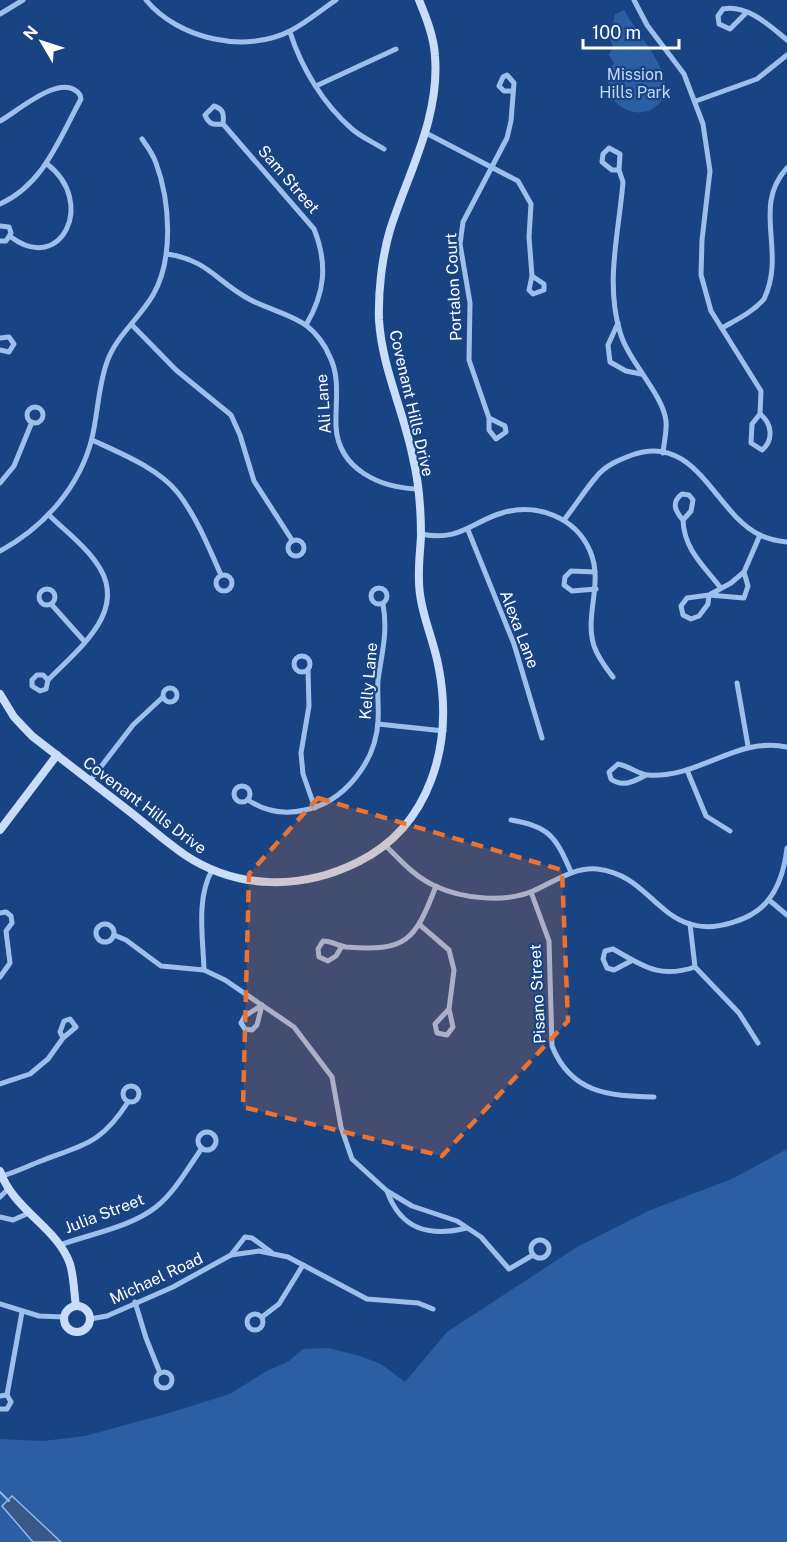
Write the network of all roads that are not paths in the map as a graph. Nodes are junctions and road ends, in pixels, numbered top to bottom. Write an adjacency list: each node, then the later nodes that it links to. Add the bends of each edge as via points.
1 (23, 0): 7 (street)
2 (146, 0): 8 (street, via 156,12 181,27 220,41 257,42)
3 (336, 0): 8 (street)
4 (419, 0): 17 (street, Covenant Hills Drive, via 435,54 435,85)
5 (634, 0): 14 (street, via 647,25 684,74)
6 (746, 13): 6 (street, via 730,29 718,24 723,9); 9 (street, via 767,23)
7 (0, 14)
8 (290, 32): 12 (street, via 297,54)
9 (787, 40)
10 (396, 49): 12 (street)
11 (787, 55): 14 (street, via 757,79)
12 (316, 86): 19 (street, via 352,129)
13 (512, 91): 21 (street, Portalon Court, via 512,121)
14 (696, 101): 35 (street, via 710,171 701,275 711,311)
15 (0, 121): 20 (street, via 49,91 77,90 81,99)
16 (223, 124): 34 (street, Sam Street, via 314,229 322,249 324,273 318,306)
17 (426, 133): 21 (street); 45 (street, Covenant Hills Drive, via 389,233 379,311 386,358)
18 (142, 139): 29 (street, via 156,162 160,180)
19 (384, 149)
20 (47, 164): 24 (street, via 28,186); 26 (street, via 66,183 72,200 68,227 46,247 34,248)
21 (492, 166): 31 (street, via 518,181 531,204); 40 (street, Portalon Court, via 463,222 460,244 470,303 469,360)
22 (787, 168): 27 (street, via 774,189)
23 (619, 170): 32 (street, via 622,182 613,276)
24 (0, 204)
25 (0, 226): 26 (street, via 9,228)
26 (11, 237): 28 (street)
27 (779, 240)
28 (0, 241)
29 (167, 254): 33 (street, via 160,281); 34 (street, Ali Lane, via 197,261 241,295)
30 (780, 259): 35 (street, via 773,285 763,300)
31 (532, 276)
32 (618, 323): 38 (street); 38 (street, via 608,345 610,362 626,372)
33 (132, 325): 42 (street, via 106,363); 52 (street, via 176,370 231,415 254,481)
34 (306, 325): 45 (street, Ali Lane, via 334,366 338,437 347,458 381,484)
35 (722, 328): 39 (street, via 761,391)
36 (0, 339): 37 (street, via 9,337 14,344 9,352)
37 (0, 350)
38 (642, 374): 43 (street, via 666,419)
39 (760, 414): 39 (street, via 750,435 751,443 762,450 771,435)
40 (489, 418)
41 (32, 422): 44 (street, via 14,466)
42 (92, 440): 46 (street, via 66,492); 57 (street, via 123,454 177,491)
43 (663, 453): 47 (street, via 643,452 615,461 598,475); 51 (street, via 696,468 735,515)
44 (0, 483)
45 (418, 489): 50 (street, Covenant Hills Drive)
46 (49, 515): 54 (street, via 25,537); 63 (street, via 95,561 104,577 109,596 102,622)
47 (564, 520): 49 (street, via 540,511 517,509); 55 (street, via 588,547)
48 (683, 520): 48 (street, via 675,504 682,494 693,500 691,512); 58 (street, via 683,536 689,549)
49 (468, 530): 50 (street); 73 (street, Alexa Lane, via 514,644)
50 (421, 534): 72 (street, Covenant Hills Drive, via 420,597 439,665 445,701)
51 (760, 535): 53 (street); 56 (street)
52 (292, 540)
53 (787, 542)
54 (0, 551)
55 (595, 572): 59 (street); 59 (street, via 571,571 564,577 564,585 572,591)
56 (744, 572): 58 (street, via 731,584); 60 (street, via 748,586 744,598)
57 (221, 575)
58 (720, 587): 60 (street)
59 (596, 590): 65 (street, via 592,640)
60 (709, 595): 60 (street, via 699,616 691,619 683,615 681,606 687,598)
61 (51, 604): 63 (street)
62 (382, 604): 71 (street, Kelly Lane, via 387,628 378,688)
63 (85, 642): 66 (street)
64 (308, 670): 81 (street, via 309,706 301,753 303,774)
65 (613, 677)
66 (48, 680)
67 (737, 683): 74 (street)
68 (0, 694): 70 (street, Covenant Hills Drive)
69 (163, 697): 79 (street, via 133,725)
70 (2, 703): 76 (street, Covenant Hills Drive, via 32,736)
71 (378, 724): 72 (street); 81 (street, Kelly Lane, via 368,757 354,780 334,799)
72 (444, 731): 85 (street, Covenant Hills Drive, via 430,787)
73 (542, 738)
74 (748, 746): 75 (street); 77 (street)
75 (787, 747)
76 (57, 755): 79 (street, Covenant Hills Drive); 83 (street)
77 (687, 770): 78 (street); 84 (street, via 706,816)
78 (646, 775): 78 (street, via 621,784 611,779 609,772 618,764)
79 (90, 781): 87 (street, Covenant Hills Drive, via 186,855)
80 (248, 800): 81 (street, Kelly Lane, via 271,811 290,814)
81 (315, 808)
82 (511, 820): 88 (street, via 548,831 560,846)
83 (0, 830)
84 (730, 831)
85 (386, 846): 87 (street, Covenant Hills Drive, via 336,873 297,882 256,882); 89 (street, via 409,870)
86 (787, 848): 91 (street, via 784,866)
87 (212, 870): 101 (street, via 202,905)
88 (571, 872): 90 (street); 94 (street, via 596,869 624,876)
89 (436, 886): 90 (street, via 496,899); 95 (street)
90 (531, 892): 108 (street, Pisano Street, via 549,941 552,1046 558,1062 575,1080 594,1091)
91 (769, 900): 93 (street); 94 (street, via 748,916 719,925)
92 (0, 913): 96 (street, via 12,916 12,923)
93 (787, 915)
94 (690, 924): 100 (street)
95 (420, 925): 98 (street, via 403,942 384,949); 104 (street, via 449,950 454,970)
96 (3, 929): 102 (street, via 10,963)
97 (114, 935): 101 (street, via 161,966)
98 (342, 946): 98 (street, via 327,961 320,957 318,948 323,941)
99 (631, 962): 99 (street, via 607,968 605,951 613,949); 100 (street, via 655,971 676,973)
100 (695, 967): 106 (street, via 739,1013)
101 (204, 970): 103 (street)
102 (0, 977)
103 (262, 1005): 103 (street, via 245,1016 241,1023 245,1029 252,1030 257,1025); 113 (street, via 294,1027 332,1077 341,1127 352,1159)
104 (449, 1009): 104 (street, via 453,1027 447,1035 437,1034 435,1024)
105 (63, 1038): 107 (street, via 48,1059 30,1074)
106 (758, 1044)
107 (0, 1084)
108 (654, 1097)
109 (128, 1102): 111 (street, via 100,1136 80,1149)
110 (202, 1148): 118 (street, Julia Street, via 156,1207 142,1216)
111 (1, 1173): 112 (street)
112 (9, 1188): 114 (street); 115 (street)
113 (387, 1191): 117 (street, via 412,1206); 117 (street, via 398,1216 421,1229 435,1233)
114 (0, 1197)
115 (29, 1213): 116 (street, via 13,1220); 118 (street)
116 (0, 1217)
117 (467, 1228): 121 (street, via 481,1237 510,1269)
118 (60, 1245): 125 (street, via 70,1264)
119 (272, 1254): 120 (street, Michael Road, via 259,1251); 120 (street, Michael Road, via 245,1237); 122 (street, Michael Road)
120 (231, 1255): 123 (street, Michael Road, via 198,1275)
121 (533, 1255)
122 (303, 1265): 126 (street, Michael Road, via 367,1299 418,1303); 129 (street, via 279,1304)
123 (135, 1302): 130 (street, Michael Road, via 107,1316); 131 (street)
124 (0, 1304): 127 (street)
125 (76, 1306): 128 (street); 130 (street, via 87,1311)
126 (433, 1309)
127 (22, 1312): 128 (street); 132 (street)
128 (64, 1317): 130 (street, via 66,1326 76,1332 85,1330)
129 (262, 1317)
130 (90, 1318)
131 (160, 1372)
132 (7, 1395): 133 (street); 134 (street, via 10,1406)
133 (0, 1396)
134 (0, 1409)

